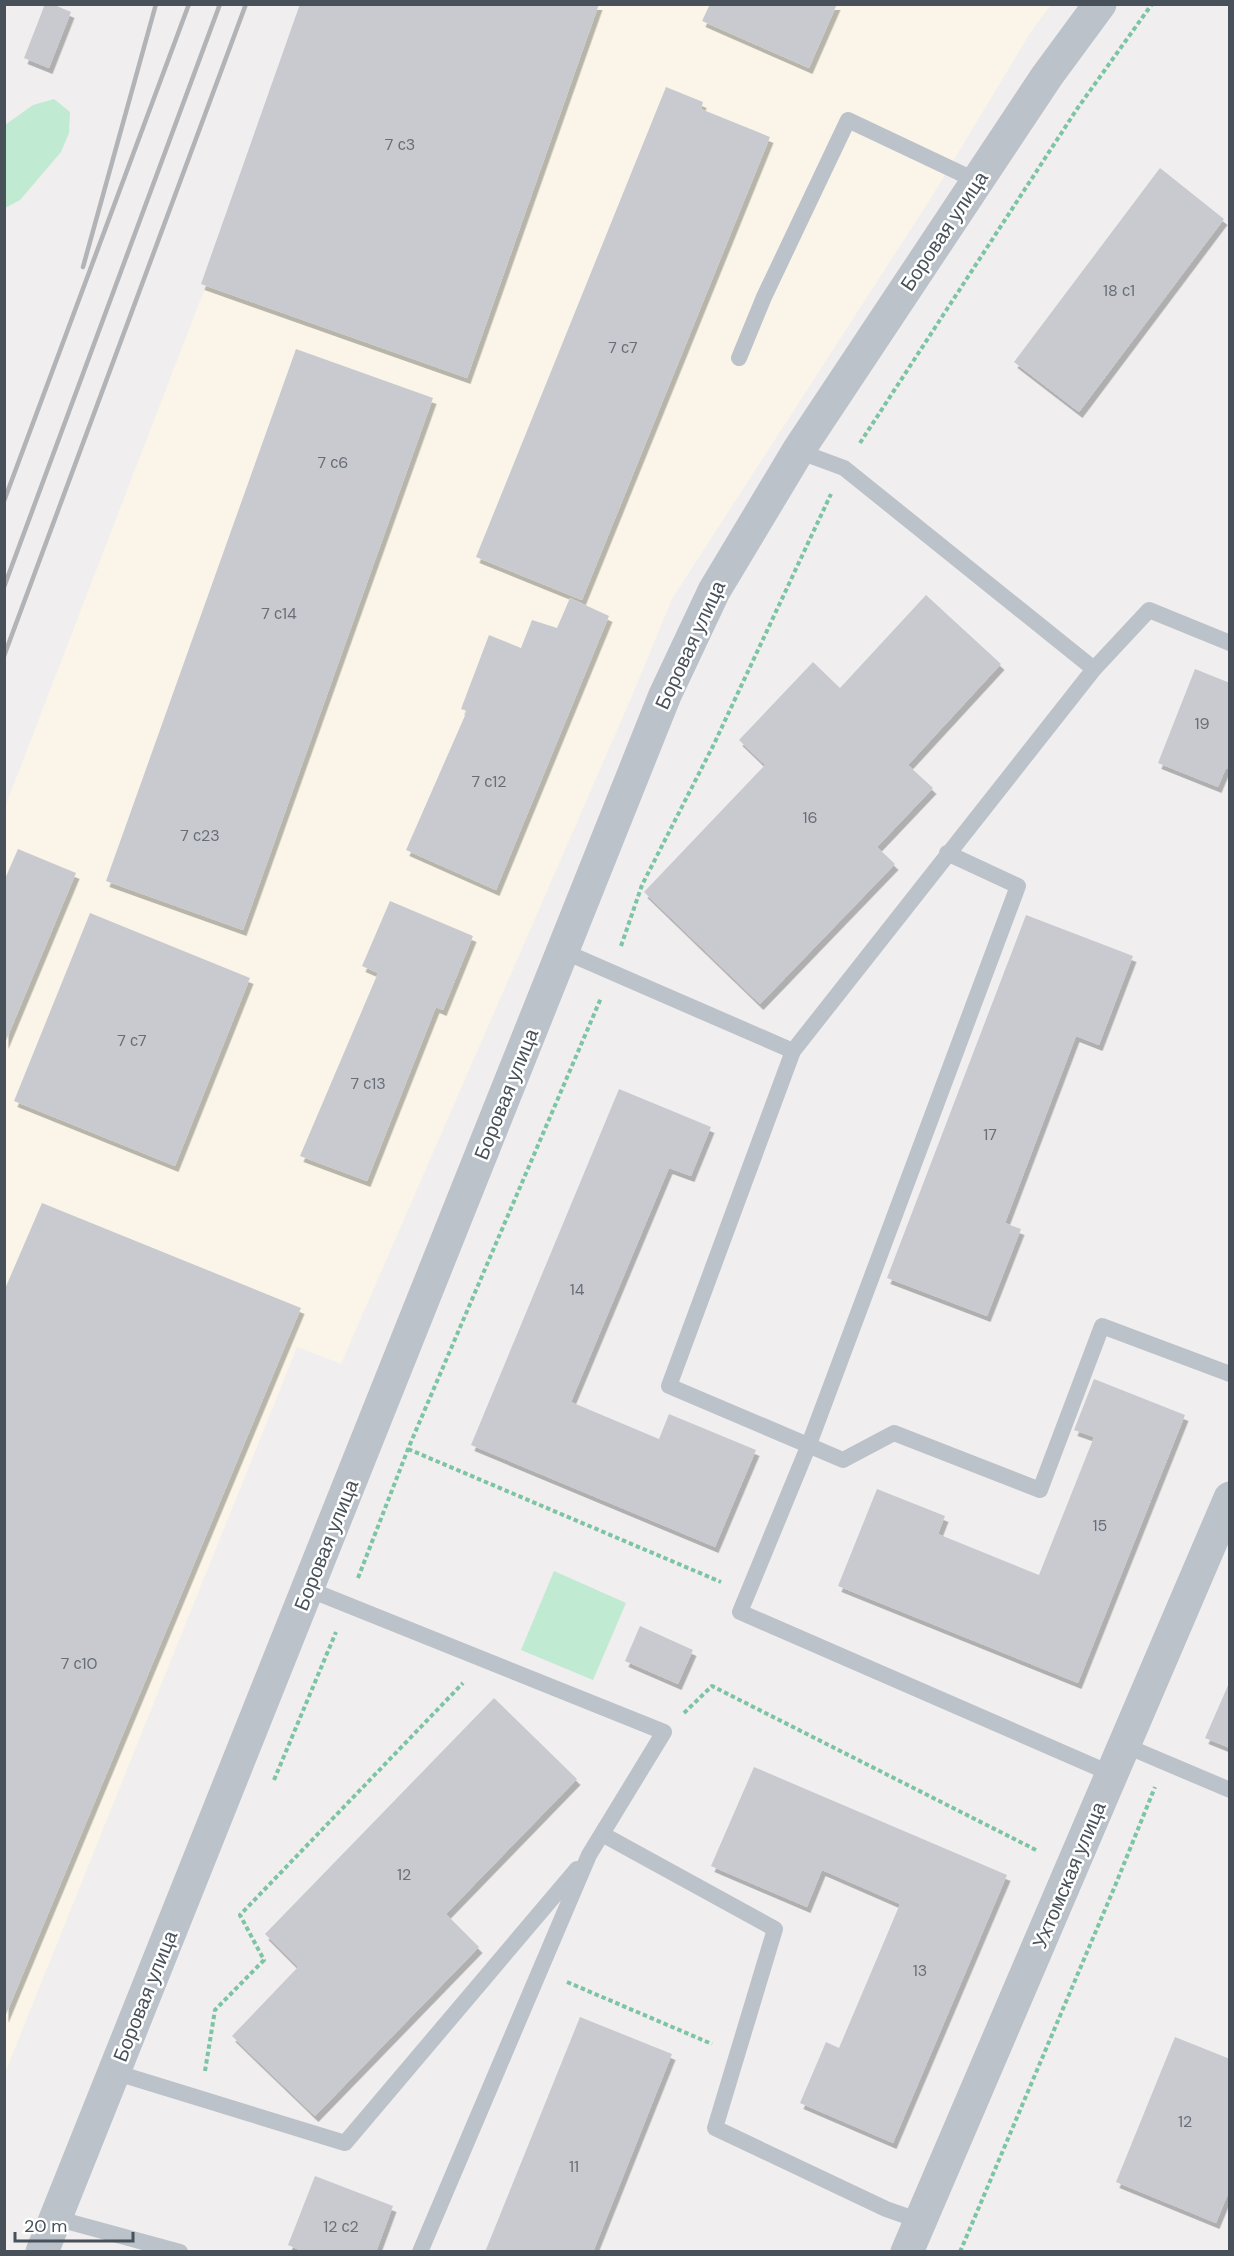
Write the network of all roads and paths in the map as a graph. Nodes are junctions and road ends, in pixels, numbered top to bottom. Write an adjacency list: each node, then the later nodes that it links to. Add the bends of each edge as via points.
1 (1100, 4): 2 (street, Боровая улица)
2 (977, 181): 3 (lane, via 848,120); 4 (street, Боровая улица)
3 (739, 358)
4 (798, 451): 6 (lane, via 844,468); 8 (street, Боровая улица, via 714,591 665,695)
5 (1230, 643): 6 (lane, via 1149,610)
6 (1094, 669): 7 (lane)
7 (947, 853): 9 (lane); 11 (lane, via 1018,886)
8 (563, 951): 9 (lane); 13 (street, Боровая улица)
9 (793, 1051): 11 (lane, via 669,1386)
10 (1230, 1374): 11 (lane, via 1102,1326 1040,1490 894,1433 843,1460)
11 (808, 1446): 16 (lane, via 740,1612)
12 (1230, 1498): 16 (street, Ухтомская улица)
13 (308, 1590): 14 (lane); 24 (street, Боровая улица)
14 (487, 1659): 15 (lane); 25 (path, via 240,1915 264,1960 216,2010)
15 (664, 1732): 18 (lane); 19 (path, via 712,1686)
16 (1118, 1759): 17 (lane); 27 (street, Ухтомская улица)
17 (1230, 1790)
18 (602, 1834): 20 (lane); 23 (lane, via 775,1929)
19 (1038, 1851)
20 (589, 1855): 22 (lane); 25 (lane, via 345,2144)
21 (1115, 1886): 32 (path)
22 (540, 1970): 23 (path); 30 (lane)
23 (737, 2055): 27 (lane, via 715,2128 886,2209)
24 (114, 2072): 25 (lane); 26 (street, Боровая улица)
25 (201, 2099)
26 (55, 2218): 28 (street, Боровая улица); 29 (lane)
27 (920, 2221): 31 (street, Ухтомская улица)
28 (42, 2252)
29 (180, 2252)
30 (420, 2252)
31 (907, 2252)
32 (960, 2252)

